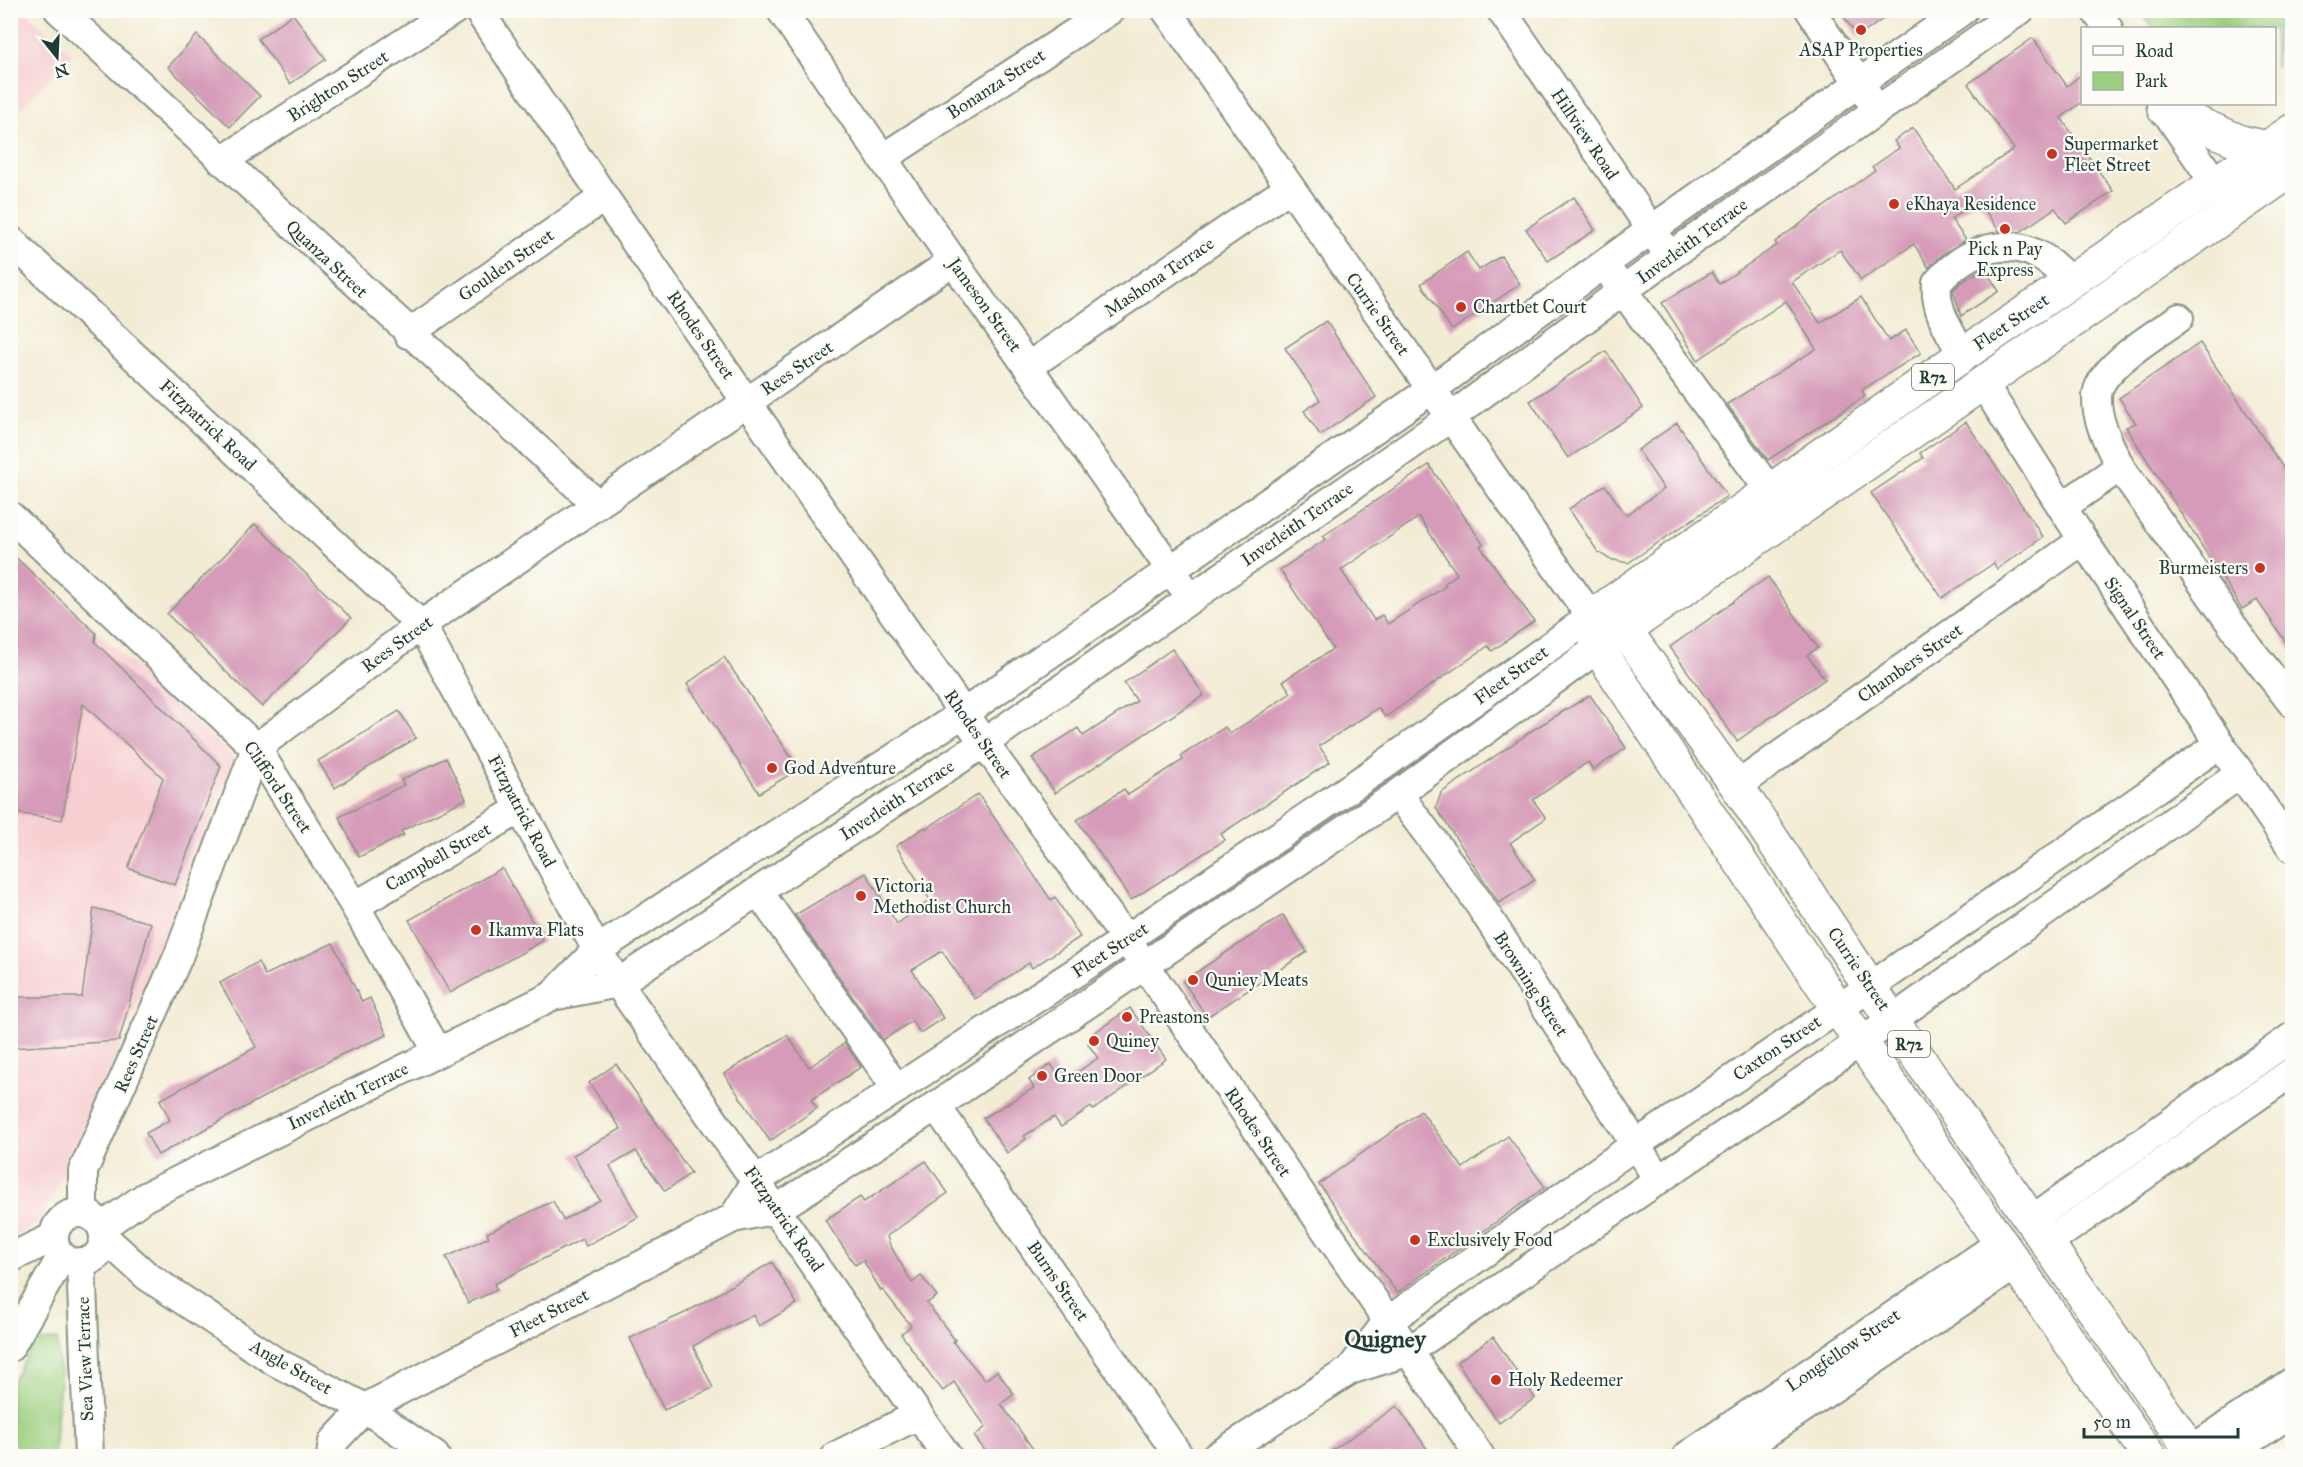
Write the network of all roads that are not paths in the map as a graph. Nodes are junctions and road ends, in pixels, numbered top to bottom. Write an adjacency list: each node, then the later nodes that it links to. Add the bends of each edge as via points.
1 (59, 10): 18 (street, Quanza Street)
2 (454, 10): 18 (street, Brighton Street)
3 (478, 10): 22 (street, Rhodes Street)
4 (781, 10): 17 (street, Jameson Street)
5 (1110, 10): 17 (street, Bonanza Street)
6 (1166, 10): 21 (street, Currie Street)
7 (1501, 10): 24 (street, Hillview Road)
8 (1810, 10): 13 (street)
9 (1963, 10): 13 (street, Inverleith Terrace)
10 (2020, 10): 15 (street, Inverleith Terrace)
11 (2095, 10): 12 (street)
12 (2107, 27)
13 (1861, 83): 15 (street); 24 (street, Inverleith Terrace)
14 (2162, 106): 16 (main road, via 2241,142); 20 (street)
15 (1877, 111): 26 (street, Inverleith Terrace)
16 (2279, 140): 20 (main road, Fleet Street / R72)
17 (883, 158): 27 (street, Jameson Street)
18 (222, 161): 33 (street, Quanza Street)
19 (2282, 176): 23 (main road, Fleet Street / R72)
20 (2214, 183): 23 (street); 29 (main road, Fleet Street / R72)
21 (1289, 188): 35 (street, Mashona Terrace); 37 (street, Currie Street)
22 (604, 197): 33 (street, Goulden Street); 38 (street, Rhodes Street)
23 (2234, 210): 31 (main road, Fleet Street / R72)
24 (1651, 230): 26 (street, Hillview Road); 28 (street, Inverleith Terrace)
25 (10, 240): 49 (street, Fitzpatrick Road)
26 (1669, 257): 30 (street, Inverleith Terrace)
27 (953, 261): 35 (street, Jameson Street); 38 (street, Rees Street)
28 (1604, 266): 30 (street); 37 (street, Inverleith Terrace)
29 (2076, 278): 31 (main road); 34 (main road, Fleet Street / R72); 34 (street, via 2049,259 2023,250 1993,247 1960,262 1937,283 1935,296)
30 (1623, 292): 39 (street, Inverleith Terrace); 41 (street)
31 (2101, 302): 36 (main road, Fleet Street / R72)
32 (2178, 318): 40 (street, via 2117,363 2102,382 2097,395 2099,415)
33 (408, 334): 42 (street, Quanza Street)
34 (1963, 355): 41 (main road, Fleet Street / R72)
35 (1029, 366): 46 (street, Jameson Street)
36 (1984, 385): 43 (street, Signal Street); 50 (main road, Fleet Street / R72)
37 (1432, 388): 39 (street, Currie Street); 46 (street, Inverleith Terrace)
38 (747, 401): 42 (street, Rees Street); 53 (street, Rhodes Street)
39 (1451, 417): 47 (street, Inverleith Terrace); 48 (street, Currie Street)
40 (2120, 467): 43 (street); 52 (street)
41 (1770, 491): 48 (main road, Fleet Street / R72)
42 (597, 504): 49 (street, Rees Street)
43 (2061, 507): 45 (street, Signal Street)
44 (10, 516): 56 (street, Clifford Street)
45 (2083, 540): 55 (street, Signal Street); 58 (street, Chambers Street)
46 (1171, 570): 47 (street, Jameson Street); 53 (street, Inverleith Terrace)
47 (1191, 598): 54 (street, Inverleith Terrace)
48 (1591, 617): 50 (main road); 51 (main road, Currie Street); 64 (street, Fleet Street, via 1381,767)
49 (422, 625): 56 (street, Rees Street); 60 (street, Fitzpatrick Road)
50 (1625, 630): 51 (main road, Fleet Street / R72); 58 (main road, Currie Street / R72)
51 (1598, 648): 59 (street, Fleet Street); 70 (main road, Currie Street / R72)
52 (2292, 703)
53 (963, 713): 54 (street, Rhodes Street); 65 (street, Inverleith Terrace)
54 (984, 743): 62 (street, Inverleith Terrace); 64 (street, Rhodes Street)
55 (2220, 744): 57 (street, Signal Street); 68 (street, Caxton Street)
56 (256, 748): 63 (street, Clifford Street); 84 (street, Rees Street, via 178,957 83,1171)
57 (2240, 774): 61 (street, Signal Street); 71 (street, Caxton Street)
58 (1737, 786): 68 (main road, Currie Street / R72)
59 (1398, 794): 66 (street, Fleet Street); 78 (street, Browning Street, via 1472,893)
60 (520, 808): 63 (street, Campbell Street); 65 (street, Fitzpatrick Road)
61 (2292, 848)
62 (758, 891): 67 (street, Inverleith Terrace); 76 (street)
63 (355, 906): 74 (street, Clifford Street)
64 (1125, 940): 66 (street, Rhodes Street); 76 (street, Fleet Street)
65 (597, 950): 67 (street, Fitzpatrick Road); 69 (street, Inverleith Terrace)
66 (1143, 964): 77 (street, Fleet Street); 87 (street, Rhodes Street)
67 (618, 983): 69 (street, Inverleith Terrace); 80 (street, Fitzpatrick Road)
68 (1870, 987): 70 (street, Caxton Street); 71 (main road, Currie Street / R72)
69 (552, 996): 74 (street, Inverleith Terrace)
70 (1837, 1007): 73 (main road, Currie Street / R72); 78 (street, Caxton Street)
71 (1893, 1020): 73 (street, Caxton Street); 83 (main road, Currie Street / R72)
72 (2292, 1037): 83 (street)
73 (1860, 1042): 79 (street, Caxton Street); 85 (main road, Currie Street / R72)
74 (438, 1052): 84 (street, Inverleith Terrace, via 145,1197)
75 (2292, 1072): 83 (street)
76 (897, 1089): 80 (street, Fleet Street)
77 (936, 1106): 81 (street, Fleet Street); 101 (street, Burns Street)
78 (1635, 1145): 79 (street, Browning Street); 87 (street, Caxton Street)
79 (1658, 1179): 89 (street, Caxton Street)
80 (757, 1180): 81 (street, Fitzpatrick Road); 82 (street, Fleet Street)
81 (777, 1209): 82 (street, Fleet Street); 94 (street, Fitzpatrick Road)
82 (733, 1218): 92 (street, Fleet Street)
83 (2038, 1232): 95 (main road, Currie Street / R72)
84 (84, 1238): 86 (street, Inverleith Terrace); 88 (street); 92 (street, Angle Street, via 276,1362); 96 (street, Sea View Terrace)
85 (2007, 1255): 104 (street, Longfellow Street); 105 (street, Longfellow Street); 106 (main road, Currie Street / R72)
86 (10, 1258)
87 (1387, 1322): 89 (street, Rhodes Street); 90 (street, Caxton Street)
88 (12, 1338)
89 (1407, 1352): 90 (street, Caxton Street); 103 (street, Rhodes Street)
90 (1350, 1370): 102 (street, Caxton Street)
91 (2292, 1382): 95 (street)
92 (365, 1408): 97 (street, Fleet Street, via 333,1442); 98 (street, Angle Street)
93 (2292, 1412): 107 (street)
94 (918, 1415): 99 (street); 100 (street, Fitzpatrick Road)
95 (2193, 1453)
96 (89, 1456)
97 (332, 1456)
98 (435, 1456)
99 (836, 1456)
100 (947, 1456)
101 (1179, 1456)
102 (1217, 1456)
103 (1480, 1456)
104 (1687, 1456)
105 (1732, 1456)
106 (2149, 1456)
107 (2226, 1456)

